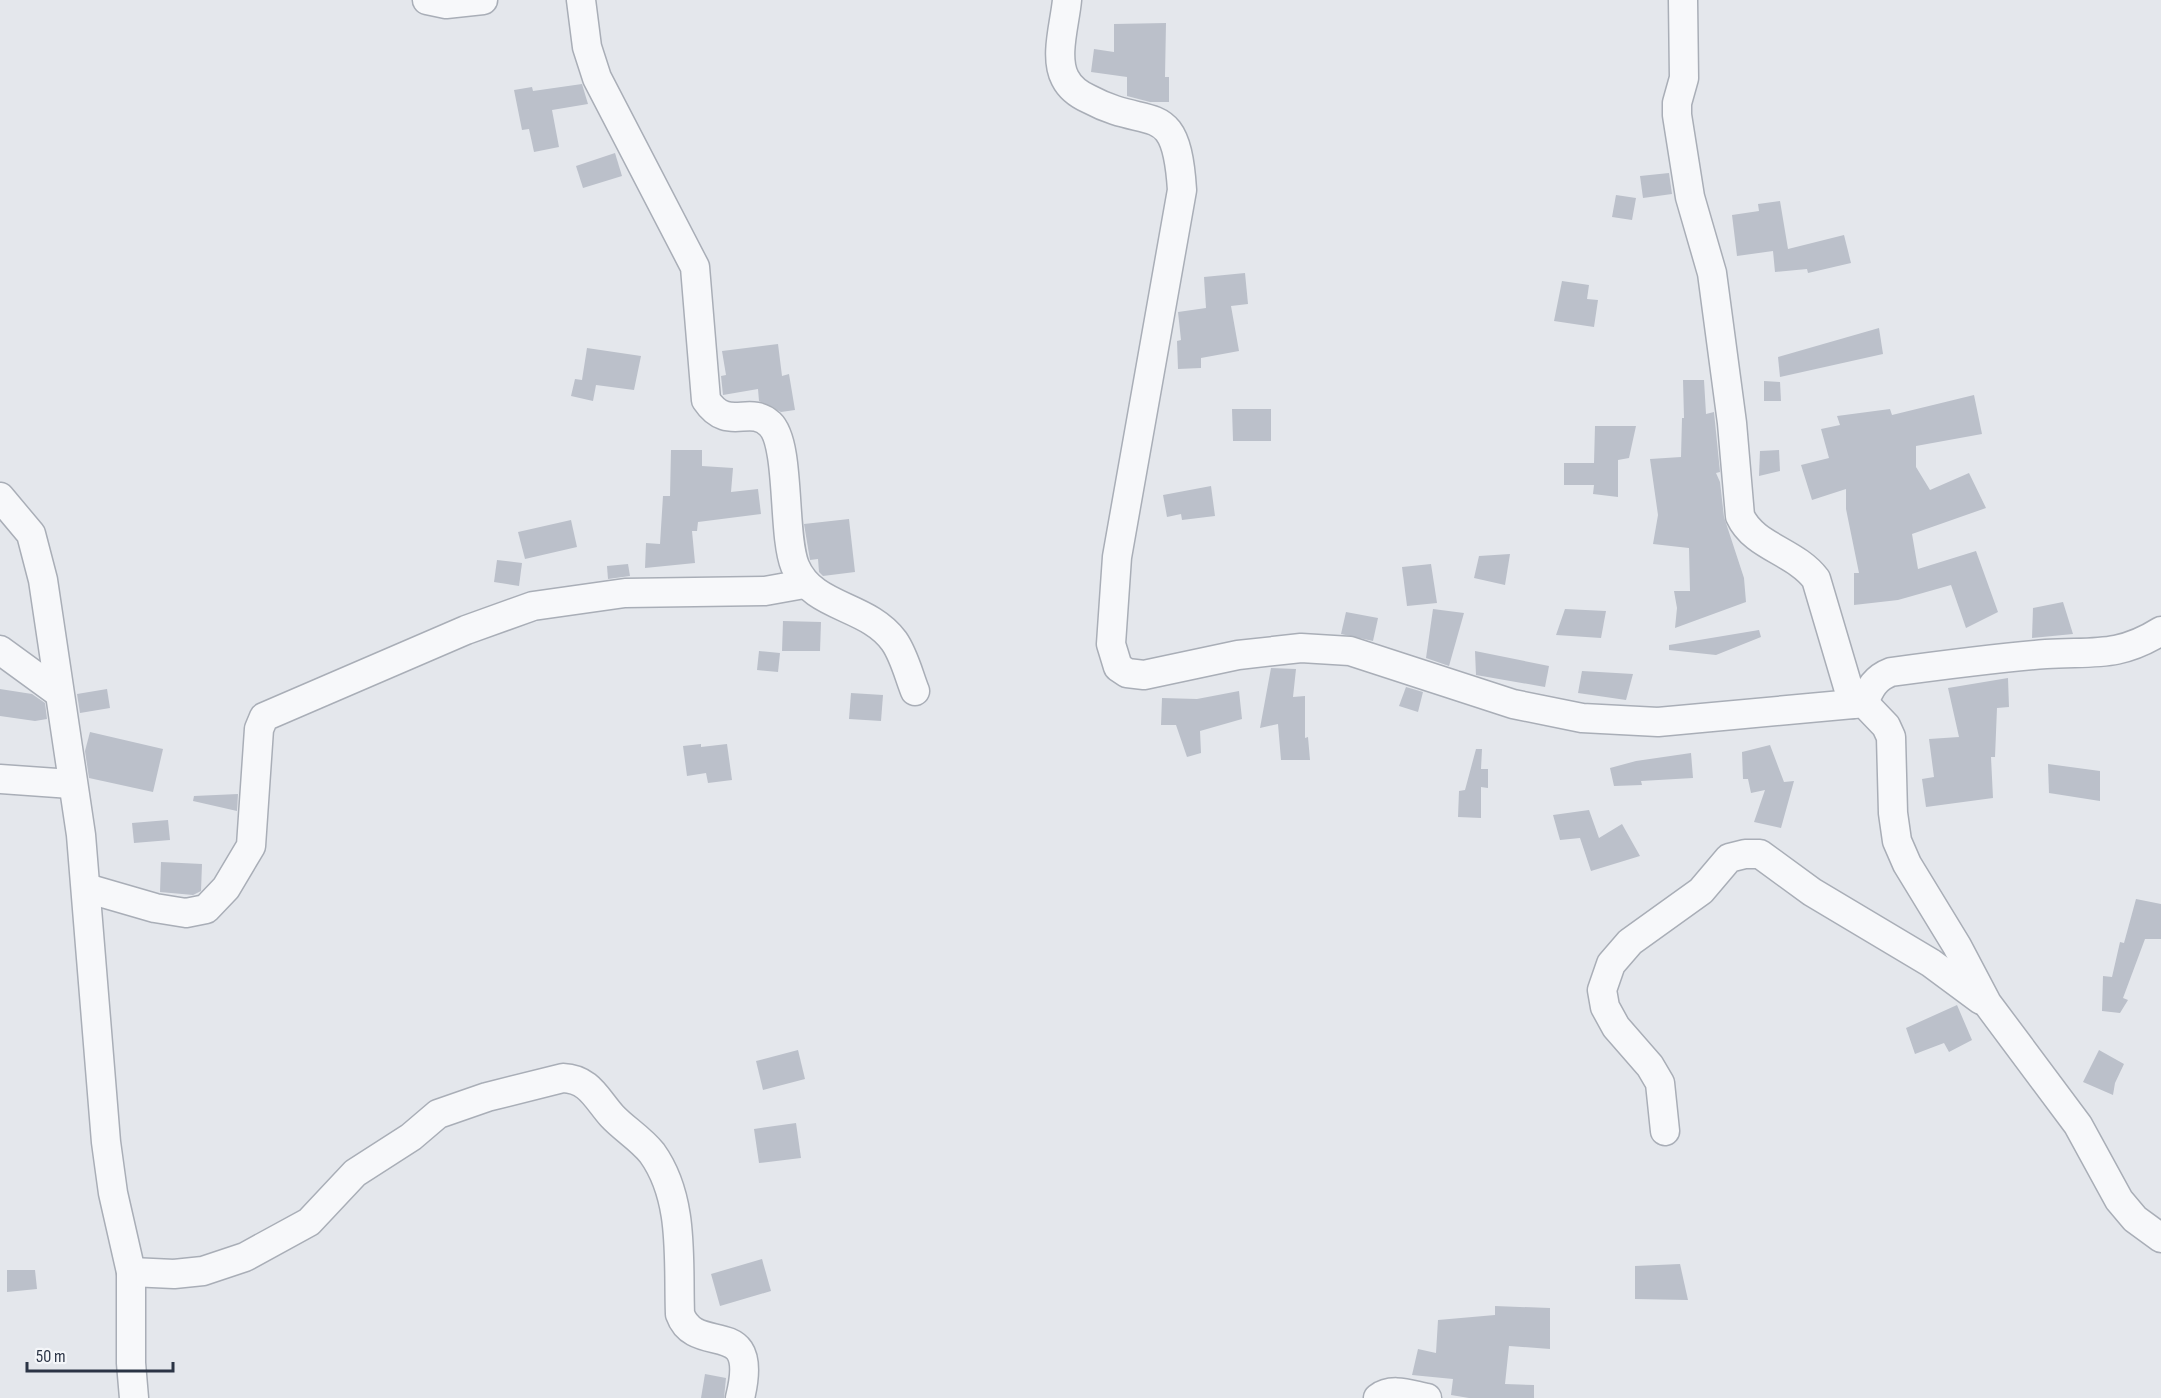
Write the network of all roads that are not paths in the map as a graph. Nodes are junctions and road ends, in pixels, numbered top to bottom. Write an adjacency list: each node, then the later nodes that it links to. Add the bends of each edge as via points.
1 (427, 0): 2 (street, via 446,4)
2 (483, 0)
3 (581, 0): 7 (street, via 587,47 597,78 694,267 706,400 723,417 760,417 776,433 794,563)
4 (1067, 0): 12 (street, via 1061,56 1065,78 1078,93 1100,105 1154,118 1170,132 1180,160 1182,190 1117,557 1111,644 1118,667 1127,673 1144,675 1238,656 1311,648 1350,651 1514,704 1582,718 1658,722)
5 (1683, 0): 12 (street, via 1684,78 1677,115 1690,197 1712,273 1740,516 1746,530 1807,567 1816,579)
6 (0, 497): 11 (street, via 31,534 39,556)
7 (804, 584): 10 (street, via 861,614 894,641); 15 (street, via 765,591 625,592 533,606 294,702 264,717 251,846 226,888 206,909 186,913 155,908)
8 (2161, 631): 12 (street, via 2109,653 2048,654 1891,672 1880,676)
9 (0, 650): 11 (street)
10 (915, 691)
11 (59, 693): 14 (street)
12 (1858, 704): 16 (street, via 1881,719 1891,737 1893,813 1897,841 1907,864)
13 (0, 779): 14 (street)
14 (71, 784): 15 (street)
15 (86, 888): 19 (street, via 106,1142)
16 (1991, 1008): 17 (street, via 1930,963 1812,892 1760,854 1729,858 1701,891 1630,942 1611,964 1602,990 1605,1007 1616,1027 1660,1083); 18 (street, via 2078,1125 2119,1200 2135,1219)
17 (1665, 1131)
18 (2161, 1238)
19 (131, 1272): 20 (street); 21 (street, via 203,1271 245,1257 309,1222 356,1173 438,1114 487,1097 576,1078 595,1093 612,1117 638,1136 665,1173 677,1229 682,1321 693,1330 734,1345 742,1353 746,1374)
20 (134, 1398)
21 (740, 1398)
22 (1378, 1398): 23 (street, via 1399,1392)
23 (1426, 1398)

